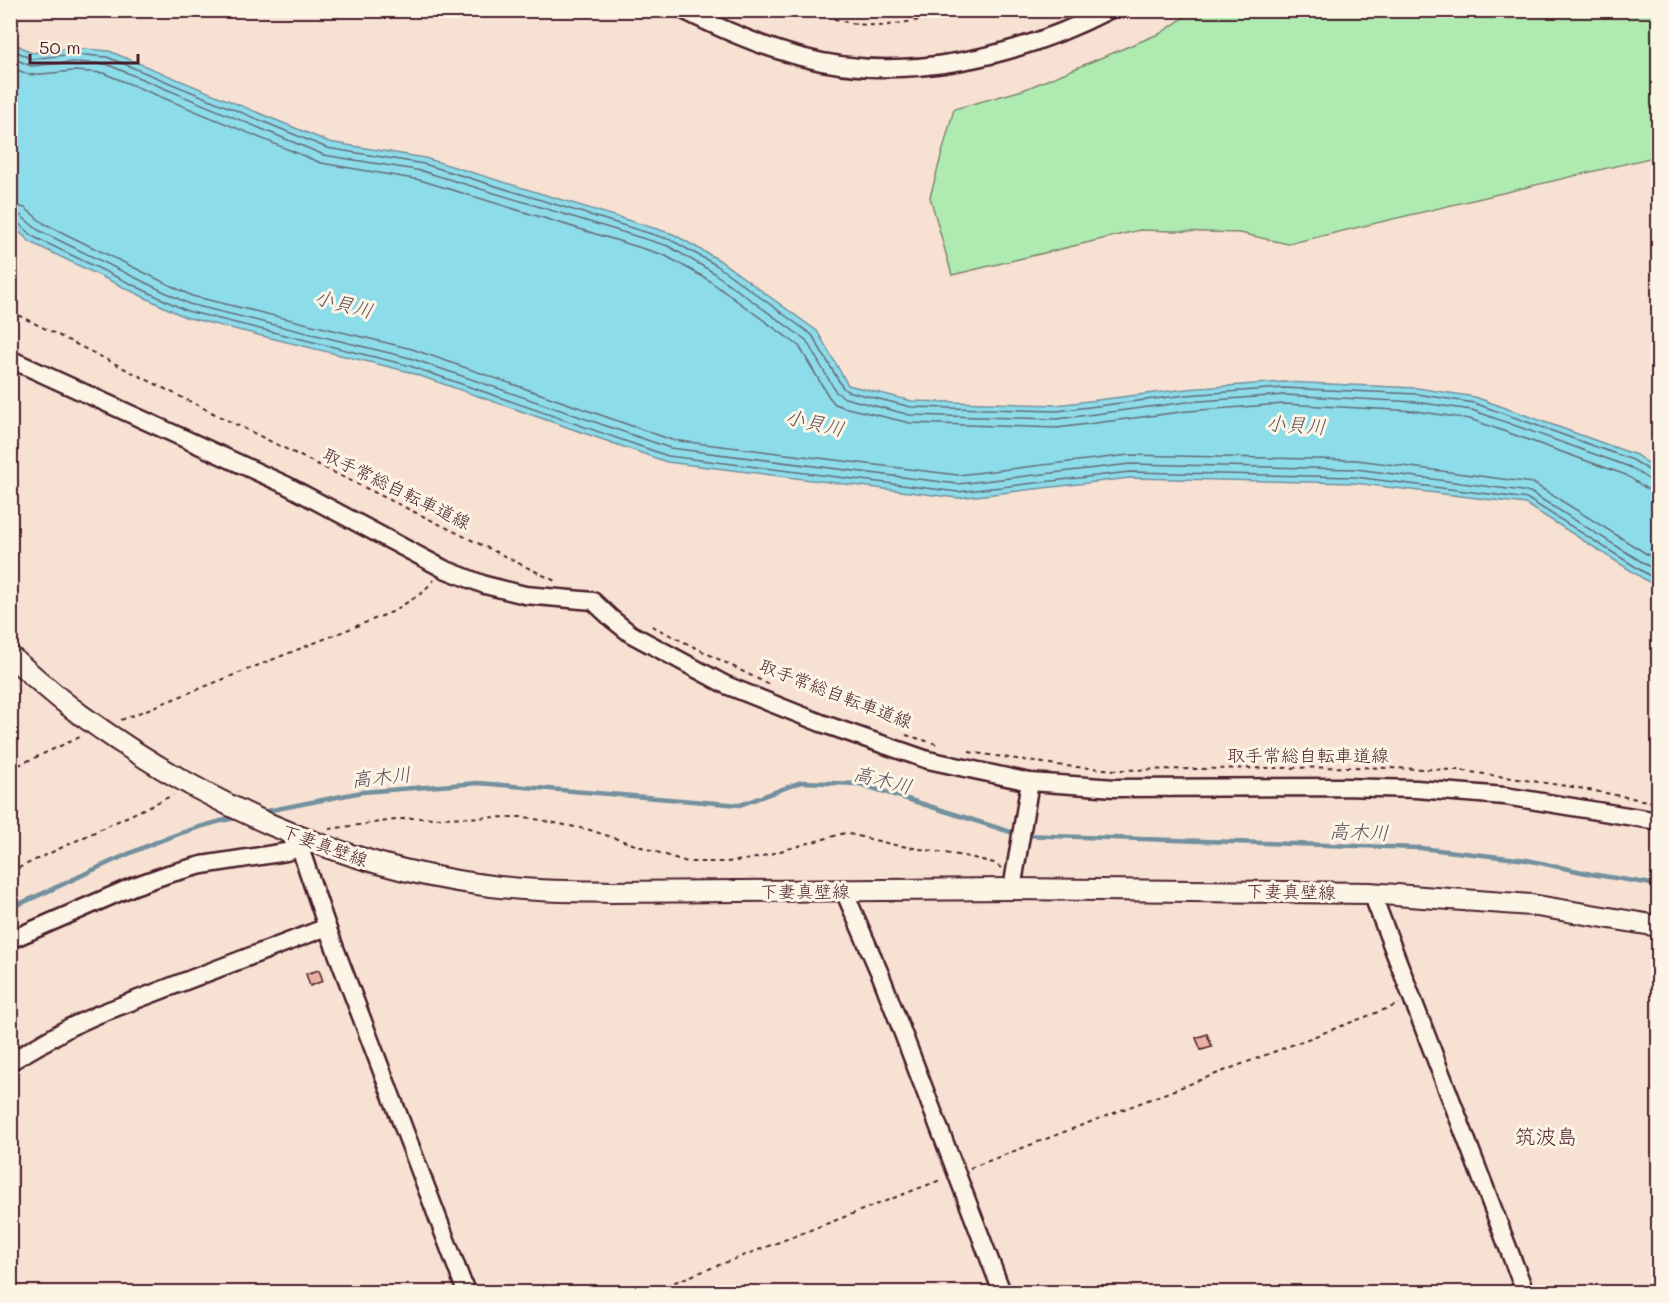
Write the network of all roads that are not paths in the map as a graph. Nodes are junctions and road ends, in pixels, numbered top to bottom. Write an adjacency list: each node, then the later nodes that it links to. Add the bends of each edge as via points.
1 (682, 10): 2 (street, via 765,47 803,58 875,68 926,65 1003,52)
2 (1109, 10)
3 (10, 359): 5 (street, via 286,485 444,569 484,585 525,595 593,601 631,634 726,685 928,760)
4 (10, 656): 7 (main road, 下妻真壁線, via 79,714 199,789)
5 (1030, 782): 6 (street, via 1115,788 1416,789 1505,796); 8 (street)
6 (1659, 821)
7 (299, 841): 9 (main road, 下妻真壁線, via 390,867 484,885 601,892); 12 (street); 13 (street, via 286,852 168,874)
8 (1014, 879): 9 (main road, 下妻真壁線); 10 (main road, 下妻真壁線, via 1213,890)
9 (844, 891): 16 (street, via 881,976)
10 (1374, 893): 11 (main road, 下妻真壁線, via 1531,905); 17 (street)
11 (1659, 926)
12 (327, 927): 14 (street, via 99,1014); 15 (street)
13 (10, 940)
14 (10, 1062)
15 (466, 1293)
16 (1002, 1293)
17 (1525, 1293)

